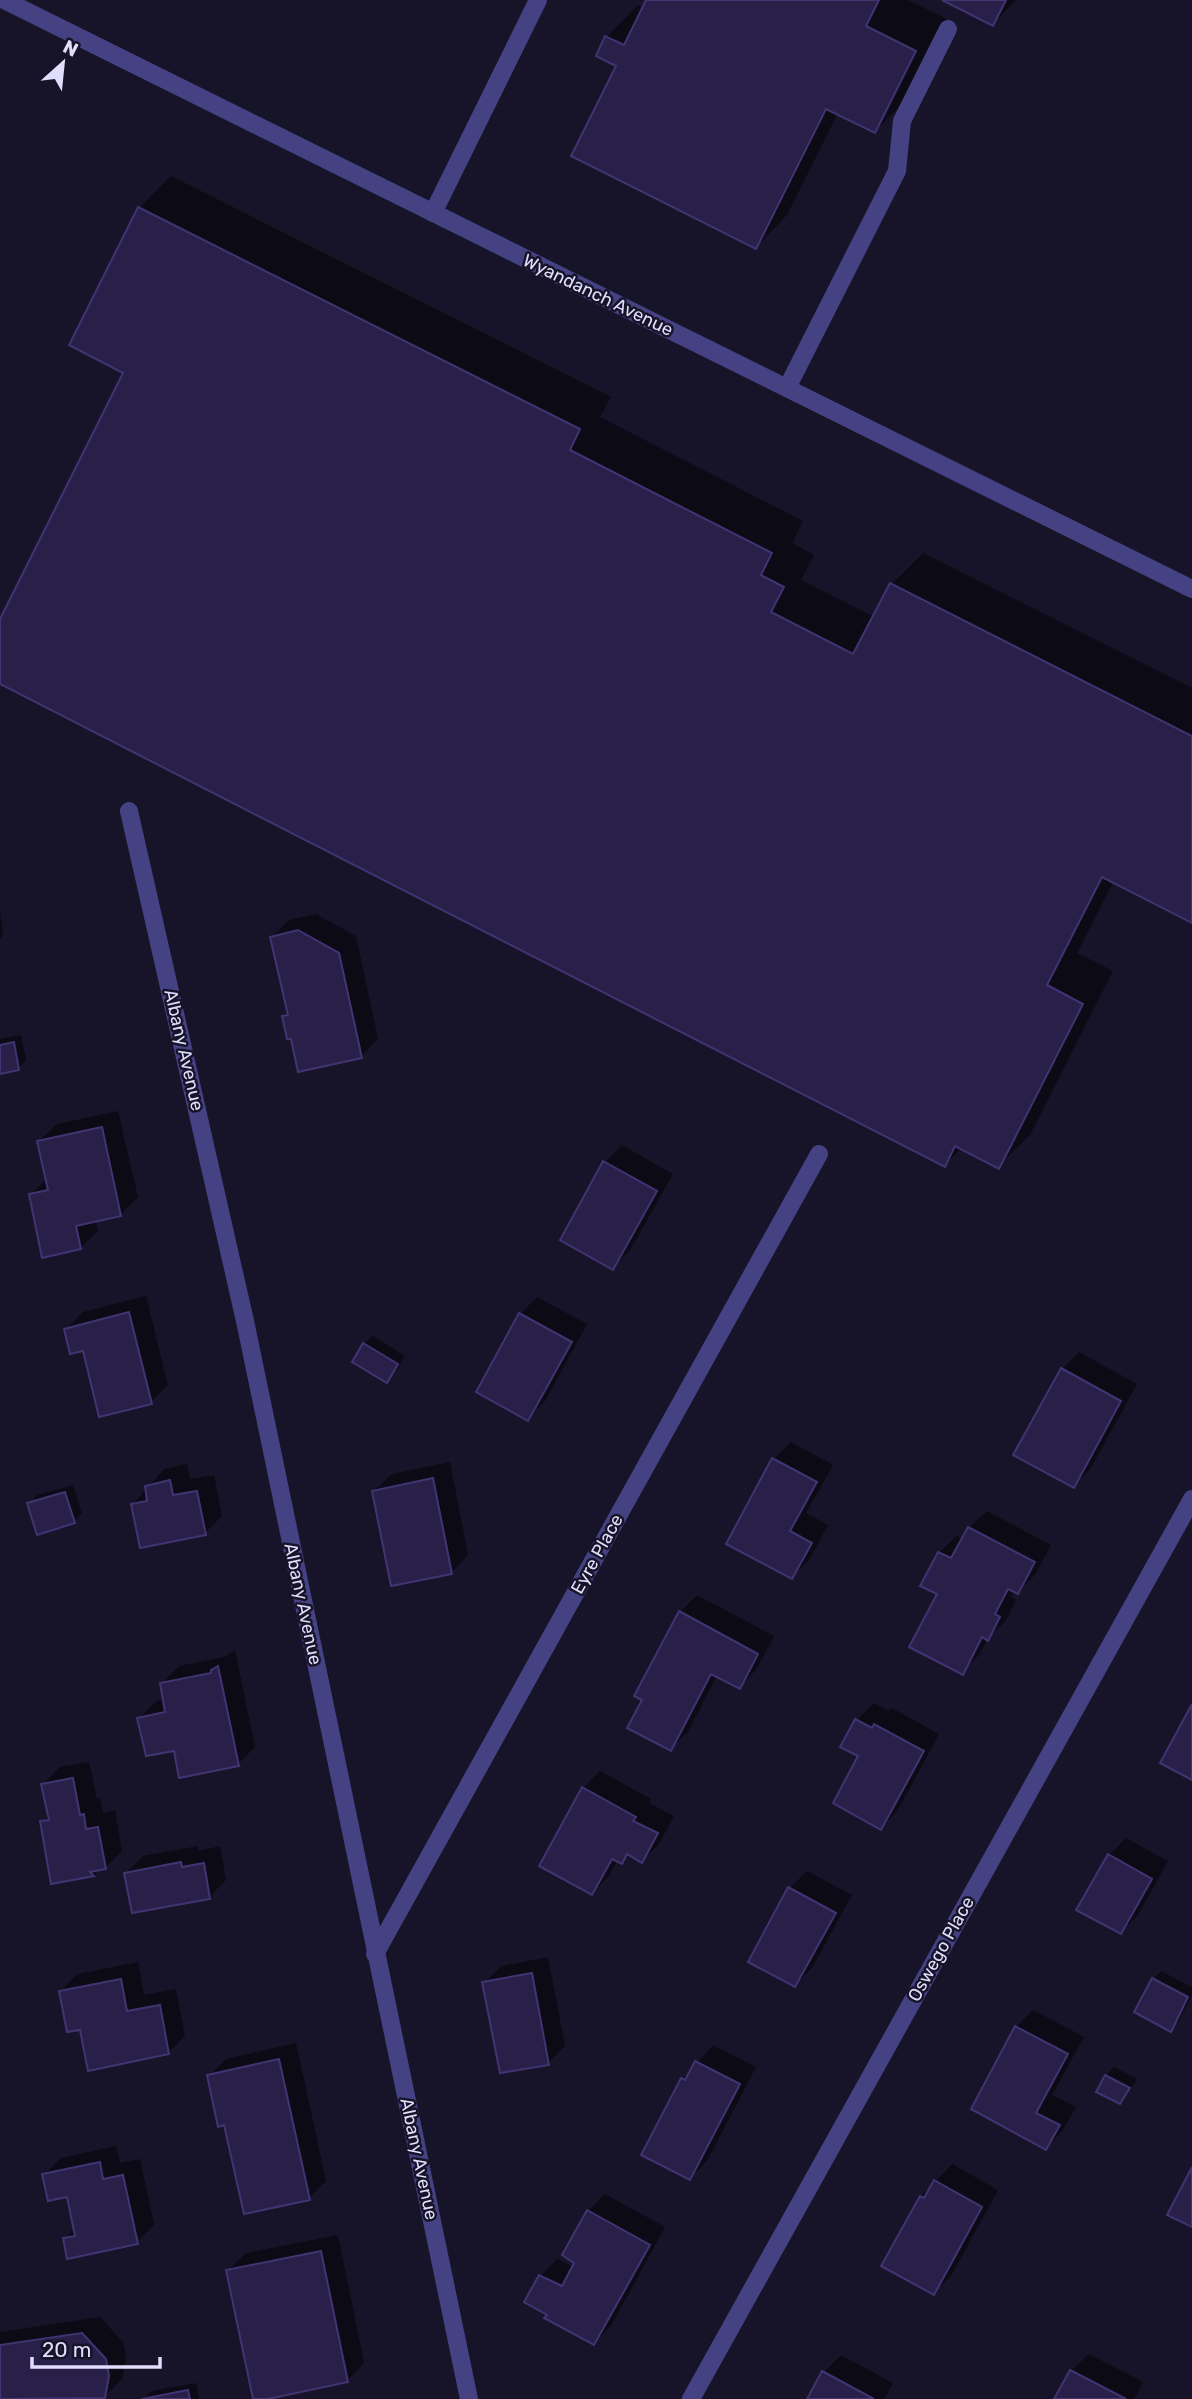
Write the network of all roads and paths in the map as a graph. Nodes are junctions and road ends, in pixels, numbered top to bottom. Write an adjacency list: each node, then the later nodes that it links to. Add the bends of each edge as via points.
1 (4, 0): 4 (street, Wyandanch Avenue)
2 (538, 0): 4 (street)
3 (948, 29): 5 (street, via 902,121 897,171)
4 (433, 213): 5 (street, Wyandanch Avenue)
5 (787, 388): 6 (street, Wyandanch Avenue)
6 (1192, 589)
7 (130, 811): 10 (street, Albany Avenue, via 245,1321)
8 (819, 1154): 10 (street, Eyre Place)
9 (1192, 1499): 12 (street, Oswego Place)
10 (375, 1954): 11 (street, Albany Avenue)
11 (469, 2399)
12 (691, 2399)

